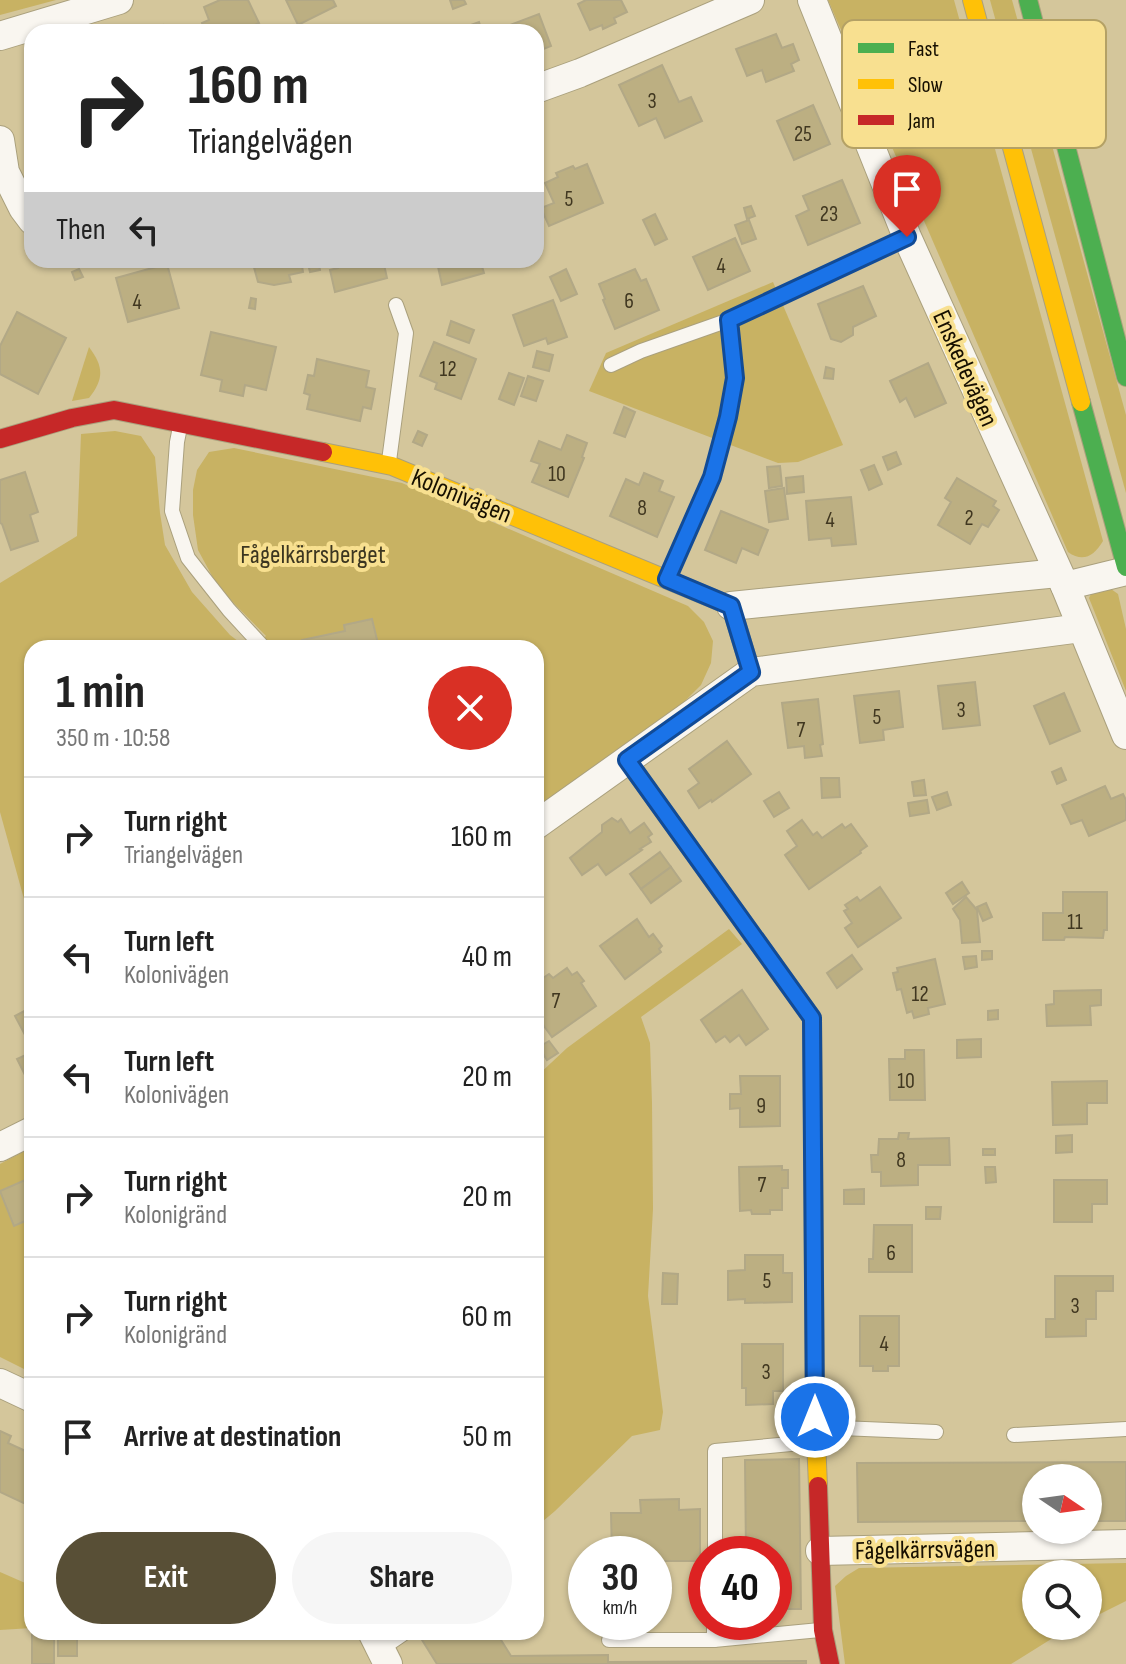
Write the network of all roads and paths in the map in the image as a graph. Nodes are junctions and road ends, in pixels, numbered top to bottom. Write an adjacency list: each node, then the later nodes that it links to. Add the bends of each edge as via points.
1 (750, 0): 12 (street)
2 (812, 0): 11 (street, Enskedevägen)
3 (972, 0): 6 (street)
4 (1028, 0): 7 (street)
5 (105, 2): 8 (street)
6 (977, 20)
7 (1033, 20)
8 (37, 24)
9 (24, 28): 10 (street)
10 (0, 36)
11 (842, 75)
12 (544, 86)
13 (0, 140): 17 (street, via 5,172)
14 (871, 148): 18 (street, Enskedevägen)
15 (1012, 148): 26 (street)
16 (1066, 148): 22 (street)
17 (24, 209)
18 (907, 237): 20 (lane); 28 (street, Enskedevägen)
19 (396, 305): 25 (lane, via 406,333)
20 (729, 320): 21 (lane); 27 (lane, via 735,378 728,417 712,477)
21 (611, 365)
22 (1126, 377)
23 (181, 423): 24 (street, Kolonivägen, via 114,410); 25 (street, Kolonivägen); 31 (lane, via 172,511 188,558)
24 (0, 439)
25 (389, 465): 27 (street, Kolonivägen)
26 (1126, 569): 28 (street, Kolonivägen)
27 (667, 579): 29 (street, Kolonivägen)
28 (1062, 580): 29 (street, Kolonivägen); 30 (street, Enskedevägen)
29 (731, 606): 32 (street)
30 (1081, 628): 32 (street); 33 (street, Enskedevägen)
31 (257, 640)
32 (751, 672): 34 (street)
33 (1126, 735)
34 (627, 760): 35 (street); 42 (street, Fågelkärrsvägen, via 812,1018)
35 (544, 819)
36 (24, 1135): 37 (street)
37 (0, 1147)
38 (0, 1383): 39 (street)
39 (24, 1394)
40 (1126, 1429): 43 (lane)
41 (936, 1432): 42 (lane)
42 (816, 1435): 44 (lane, via 715,1451); 46 (street, Fågelkärrsvägen)
43 (1014, 1435)
44 (715, 1536)
45 (1126, 1544): 46 (street, Fågelkärrsvägen)
46 (820, 1551): 47 (street, Fågelkärrsvägen)
47 (823, 1630): 48 (lane); 49 (street, Fågelkärrsvägen)
48 (792, 1633)
49 (830, 1664)

